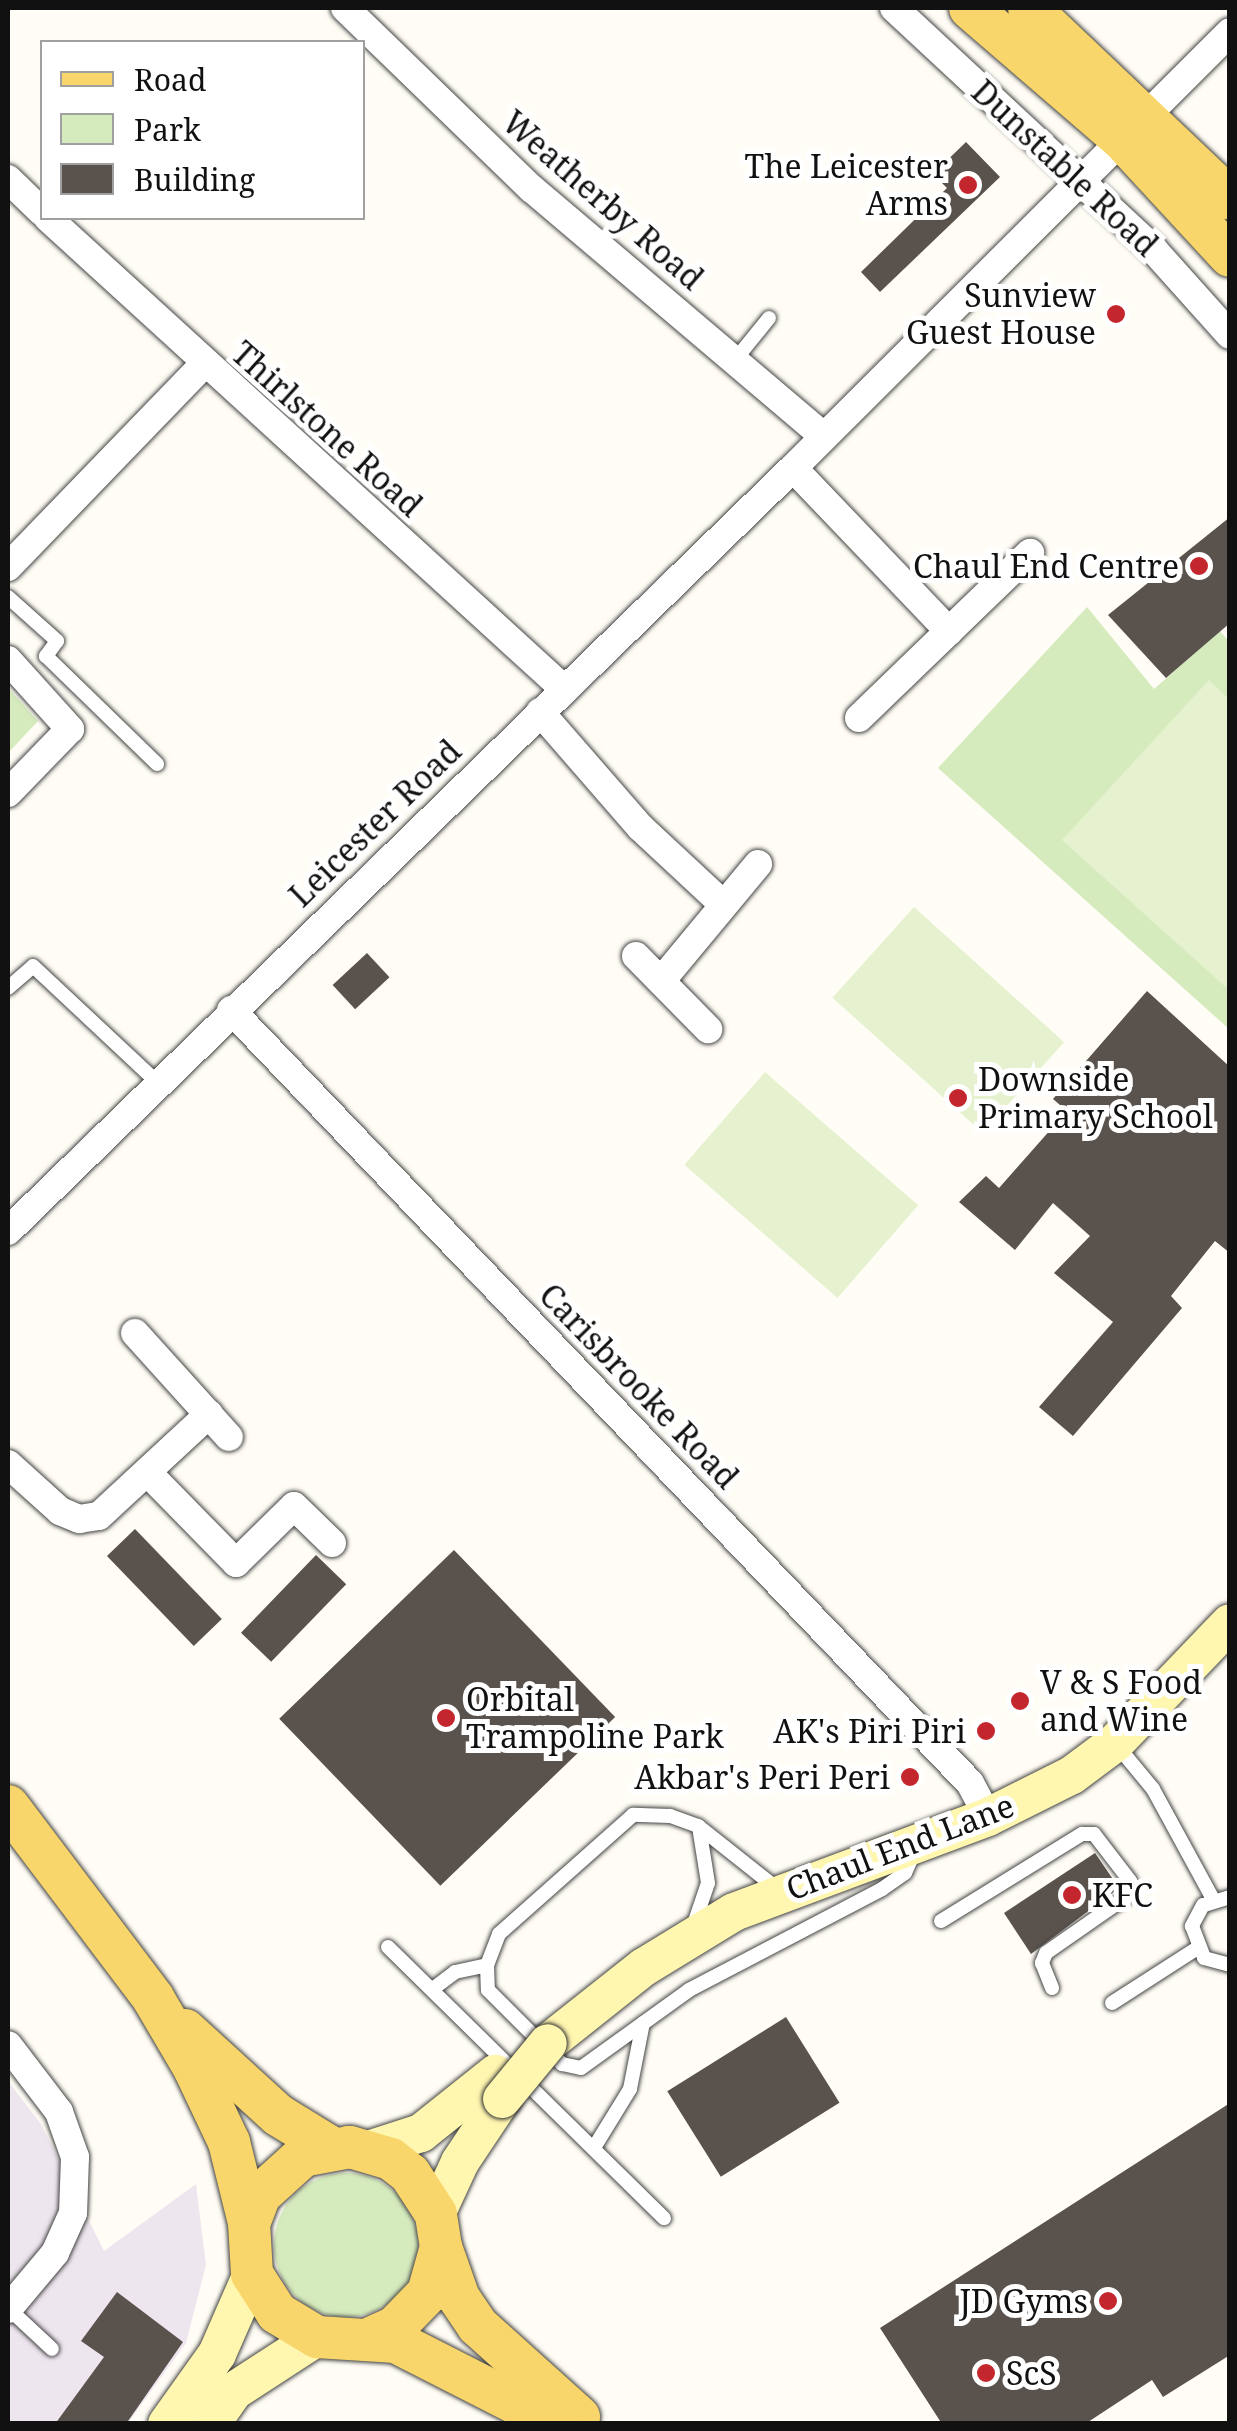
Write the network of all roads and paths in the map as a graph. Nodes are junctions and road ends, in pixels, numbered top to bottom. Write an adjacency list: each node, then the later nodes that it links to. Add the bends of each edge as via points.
1 (346, 8): 15 (street, Weatherby Road, via 532,189)
2 (894, 8): 8 (street, Dunstable Road)
3 (970, 8): 6 (main road, Dunstable Road)
4 (1028, 8): 6 (main road, Dunstable Road)
5 (1230, 32): 6 (street, Leicester Road)
6 (1134, 128): 8 (street, Leicester Road); 9 (main road, Dunstable Road); 12 (main road, Dunstable Road)
7 (8, 179): 10 (street)
8 (1082, 182): 14 (street, Dunstable Road); 17 (street, Leicester Road)
9 (1230, 199)
10 (40, 210)
11 (50, 220): 16 (street, Thirlstone Road)
12 (1230, 256)
13 (769, 318): 15 (lane)
14 (1230, 335)
15 (735, 360): 17 (street, Weatherby Road)
16 (203, 364): 20 (street); 24 (street, Thirlstone Road)
17 (822, 436): 18 (street, Leicester Road)
18 (792, 468): 22 (street); 24 (street, Leicester Road)
19 (1030, 553): 22 (street)
20 (8, 567)
21 (8, 597): 27 (lane, via 58,641 46,656)
22 (949, 631): 26 (street)
23 (8, 660): 28 (street, via 70,729)
24 (564, 689): 25 (street, Leicester Road)
25 (540, 712): 30 (street, via 640,828); 34 (street, Leicester Road)
26 (859, 718)
27 (157, 764)
28 (8, 793)
29 (758, 864): 30 (street)
30 (723, 904): 32 (street)
31 (636, 956): 32 (street)
32 (662, 981): 35 (street)
33 (8, 988): 36 (lane, via 33,966)
34 (232, 1010): 36 (street, Leicester Road); 47 (street, Carisbrooke Road, via 970,1784)
35 (708, 1029)
36 (158, 1083): 37 (street, Leicester Road)
37 (8, 1231)
38 (135, 1333): 39 (street)
39 (209, 1414): 40 (street); 42 (street)
40 (229, 1436)
41 (8, 1464): 42 (street, via 60,1511 79,1519 98,1516)
42 (148, 1473): 43 (street, via 236,1563 294,1506)
43 (332, 1544)
44 (1230, 1623): 45 (street, Chaul End Lane)
45 (1115, 1744): 47 (street, Chaul End Lane, via 1072,1776); 52 (lane, via 1153,1789)
46 (8, 1806): 61 (main road)
47 (988, 1816): 49 (street, Chaul End Lane)
48 (698, 1826): 50 (lane); 54 (lane, via 708,1883); 57 (lane, via 670,1816 632,1816 499,1934)
49 (911, 1842): 50 (street, Chaul End Lane); 63 (lane, via 916,1859 882,1889 688,1990)
50 (781, 1892): 54 (street, Chaul End Lane)
51 (1230, 1896): 52 (lane)
52 (1213, 1899): 56 (lane, via 1192,1926)
53 (942, 1921): 60 (lane, via 1082,1834 1094,1834 1130,1882 1130,1895 1046,1954 1042,1963)
54 (688, 1940): 65 (street, Chaul End Lane, bridge)
55 (388, 1947): 59 (lane)
56 (1196, 1949): 58 (lane, via 1214,1964); 62 (lane)
57 (486, 1965): 59 (lane, via 455,1972); 63 (lane, via 488,1990 562,2064 581,2068)
58 (1230, 1966)
59 (434, 1988): 66 (lane)
60 (1052, 1988)
61 (153, 1998): 67 (main road, via 278,2115); 69 (main road, via 229,2142)
62 (1112, 2002)
63 (644, 2023): 66 (lane, via 630,2090)
64 (8, 2045): 72 (street, via 59,2112 75,2157 73,2213 62,2240)
65 (494, 2090): 67 (street, Chaul End Lane, via 420,2132); 70 (street, Chaul End Lane, via 460,2162)
66 (595, 2146): 68 (lane)
67 (350, 2149): 69 (main road, via 278,2172); 70 (main road, via 410,2174)
68 (664, 2218)
69 (249, 2223): 71 (main road)
70 (439, 2230): 74 (main road, via 438,2270 414,2312); 79 (main road, via 459,2298 478,2326)
71 (252, 2274): 73 (main road, via 277,2314); 76 (street, via 217,2354)
72 (8, 2308): 75 (lane)
73 (317, 2337): 74 (main road); 77 (street, via 234,2391)
74 (373, 2337): 78 (main road)
75 (52, 2348)
76 (167, 2424)
77 (211, 2424)
78 (557, 2424)
79 (586, 2424)

